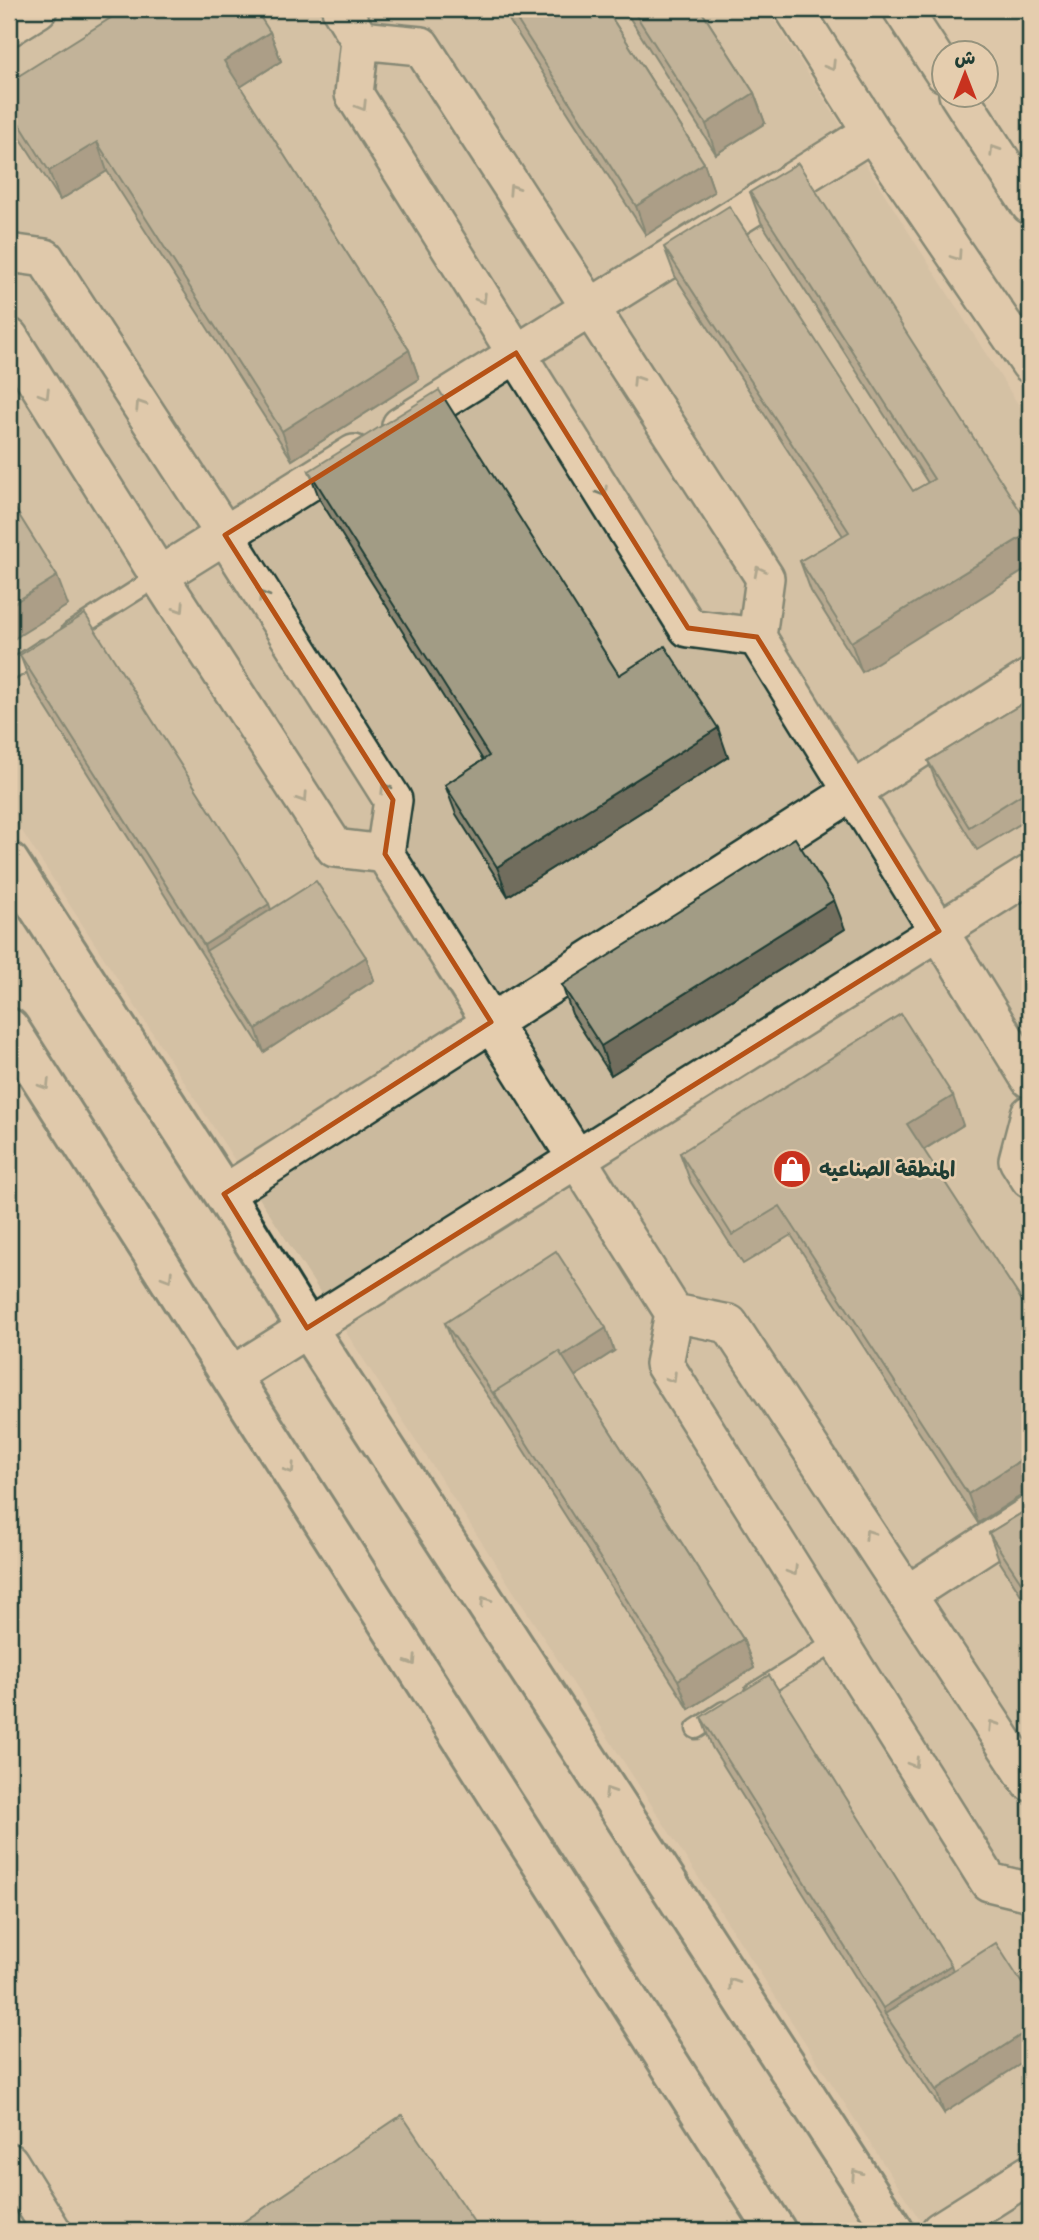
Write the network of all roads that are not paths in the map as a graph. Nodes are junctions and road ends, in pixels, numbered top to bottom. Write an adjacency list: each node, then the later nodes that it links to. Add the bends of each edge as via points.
1 (38, 9): 5 (street)
2 (341, 9): 6 (street)
3 (794, 9): 9 (street, one-way to 9)
4 (902, 9): 7 (street)
5 (9, 27)
6 (360, 40): 12 (street, one-way to 6, via 421,46); 14 (street, one-way to 14, via 354,94)
7 (930, 52)
8 (967, 108): 10 (street, one-way to 8)
9 (872, 132): 12 (street); 15 (street, one-way to 15)
10 (1030, 205)
11 (9, 253): 16 (street, one-way to 11, via 45,258)
12 (590, 308): 14 (street); 18 (street, one-way to 12, via 765,578)
13 (9, 337): 17 (street, one-way to 17)
14 (516, 354): 16 (street); 18 (street, one-way to 18, via 688,628)
15 (1030, 364)
16 (225, 535): 17 (street); 22 (street, one-way to 16, via 393,800)
17 (159, 576): 19 (lane); 22 (street, one-way to 22, via 335,848)
18 (757, 637): 21 (street)
19 (12, 670)
20 (1030, 678): 21 (street)
21 (853, 791): 25 (street); 26 (street)
22 (385, 854): 26 (street)
23 (9, 862): 32 (main road)
24 (1030, 874): 25 (street)
25 (939, 931): 28 (street); 30 (street)
26 (491, 1022): 30 (street); 32 (street)
27 (9, 1028): 35 (main road, one-way to 35)
28 (1030, 1079)
29 (1030, 1114): 31 (street, via 1018,1160)
30 (577, 1159): 33 (street); 34 (street)
31 (1030, 1179)
32 (224, 1194): 34 (main road)
33 (674, 1313): 37 (street, one-way to 33, via 729,1324); 38 (street, one-way to 38, via 663,1364)
34 (307, 1328): 35 (street); 46 (main road, one-way to 34)
35 (231, 1376): 45 (main road, one-way to 45)
36 (1030, 1515): 37 (street)
37 (908, 1594): 40 (street, one-way to 37)
38 (837, 1641): 39 (lane); 41 (street, one-way to 41, via 989,1882)
39 (696, 1729)
40 (1030, 1782)
41 (1030, 1892)
42 (9, 2162): 44 (street)
43 (1030, 2174): 47 (street)
44 (52, 2231)
45 (776, 2231)
46 (894, 2231)
47 (940, 2231)

